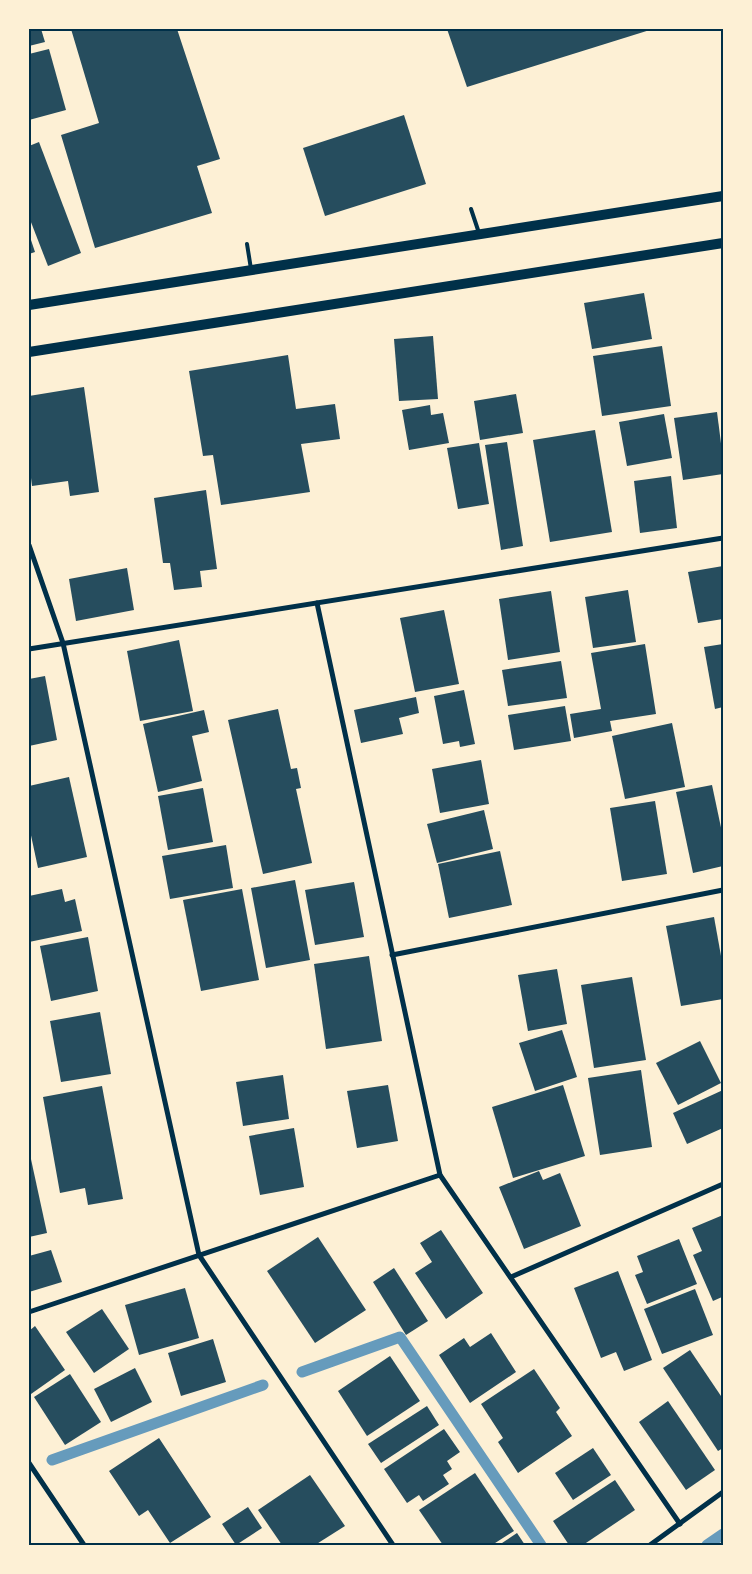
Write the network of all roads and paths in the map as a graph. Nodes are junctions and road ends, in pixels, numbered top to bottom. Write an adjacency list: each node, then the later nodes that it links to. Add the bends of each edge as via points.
1 (723, 196): 3 (main road)
2 (471, 209): 3 (lane)
3 (479, 234): 6 (main road)
4 (723, 243): 8 (main road)
5 (247, 244): 6 (lane)
6 (251, 270): 7 (main road)
7 (29, 305)
8 (29, 352)
9 (723, 538): 11 (street)
10 (29, 545): 12 (street)
11 (317, 603): 12 (street); 15 (street)
12 (63, 643): 13 (street); 18 (street)
13 (29, 649)
14 (723, 890): 15 (street)
15 (392, 955): 16 (street)
16 (440, 1175): 18 (street); 19 (street)
17 (723, 1184): 19 (street)
18 (199, 1255): 20 (street); 25 (street)
19 (510, 1277): 23 (street)
20 (29, 1312)
21 (29, 1463): 24 (street)
22 (723, 1492): 23 (street)
23 (680, 1524): 26 (street)
24 (84, 1545)
25 (393, 1545)
26 (650, 1545)

